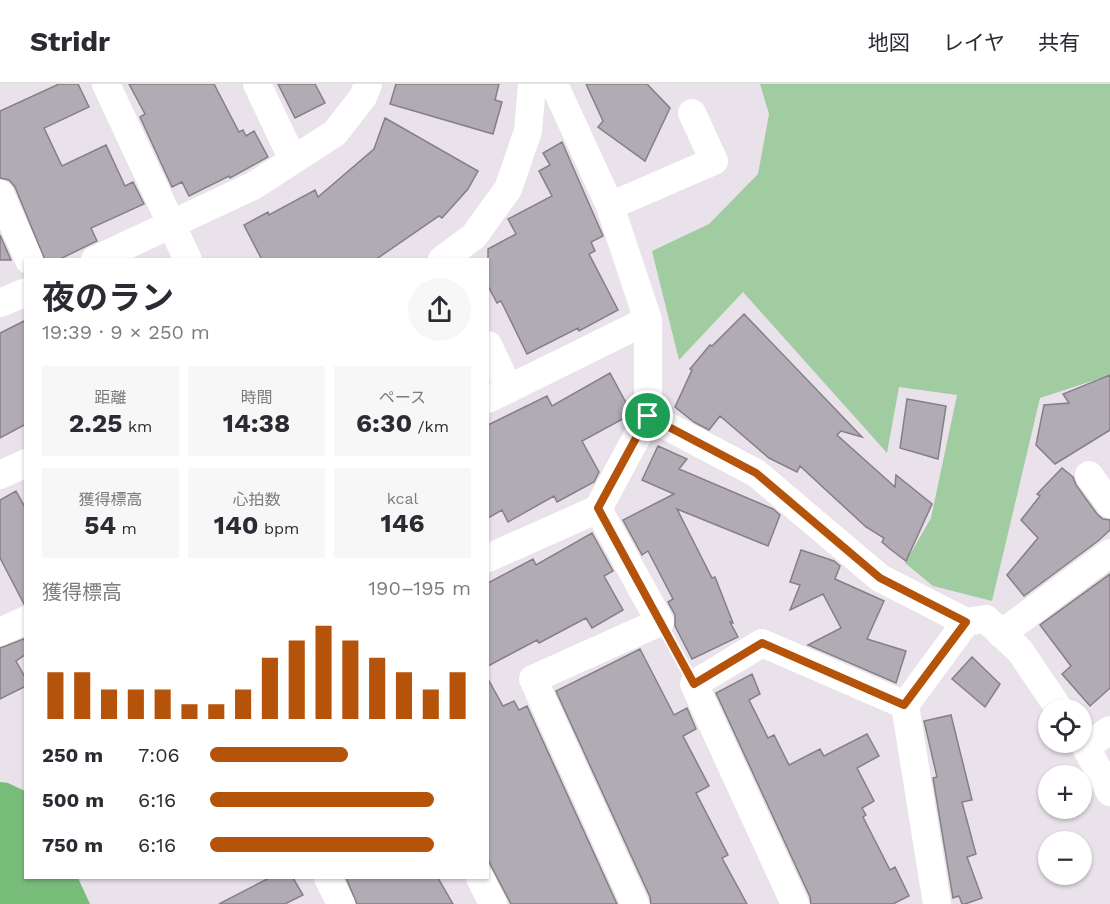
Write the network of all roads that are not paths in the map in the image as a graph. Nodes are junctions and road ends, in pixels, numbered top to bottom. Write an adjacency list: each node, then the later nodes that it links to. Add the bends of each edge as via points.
1 (106, 84): 10 (street)
2 (257, 84): 7 (street)
3 (368, 84): 7 (street, via 363,97 334,133)
4 (532, 84): 14 (street, via 528,131 508,189 474,236)
5 (554, 84): 9 (street)
6 (692, 113): 9 (street, via 714,161)
7 (294, 160): 10 (street, via 253,186)
8 (0, 194): 11 (street)
9 (610, 206): 17 (street)
10 (171, 223): 12 (street); 13 (street)
11 (28, 258)
12 (98, 258)
13 (187, 258)
14 (445, 258)
15 (24, 293): 16 (street)
16 (0, 303)
17 (648, 320): 19 (street); 20 (street)
18 (489, 350): 19 (street)
19 (498, 394)
20 (648, 416): 25 (street); 29 (street, via 756,473 880,578)
21 (24, 464): 22 (street)
22 (0, 475)
23 (1089, 475): 24 (street)
24 (1110, 504)
25 (598, 508): 27 (street); 42 (street, via 660,622 533,679)
26 (1110, 553): 31 (street)
27 (489, 558)
28 (24, 621): 30 (street)
29 (966, 622): 31 (street, via 986,619); 33 (street)
30 (0, 632)
31 (1002, 634): 32 (street, via 1020,651)
32 (1053, 699)
33 (904, 705): 43 (street, via 762,643 694,684); 44 (street)
34 (1110, 730): 35 (street)
35 (1092, 740)
36 (1089, 753): 37 (street)
37 (1110, 792)
38 (328, 879): 40 (street)
39 (480, 879): 41 (street)
40 (341, 904)
41 (493, 904)
42 (635, 904)
43 (795, 904)
44 (937, 904)

